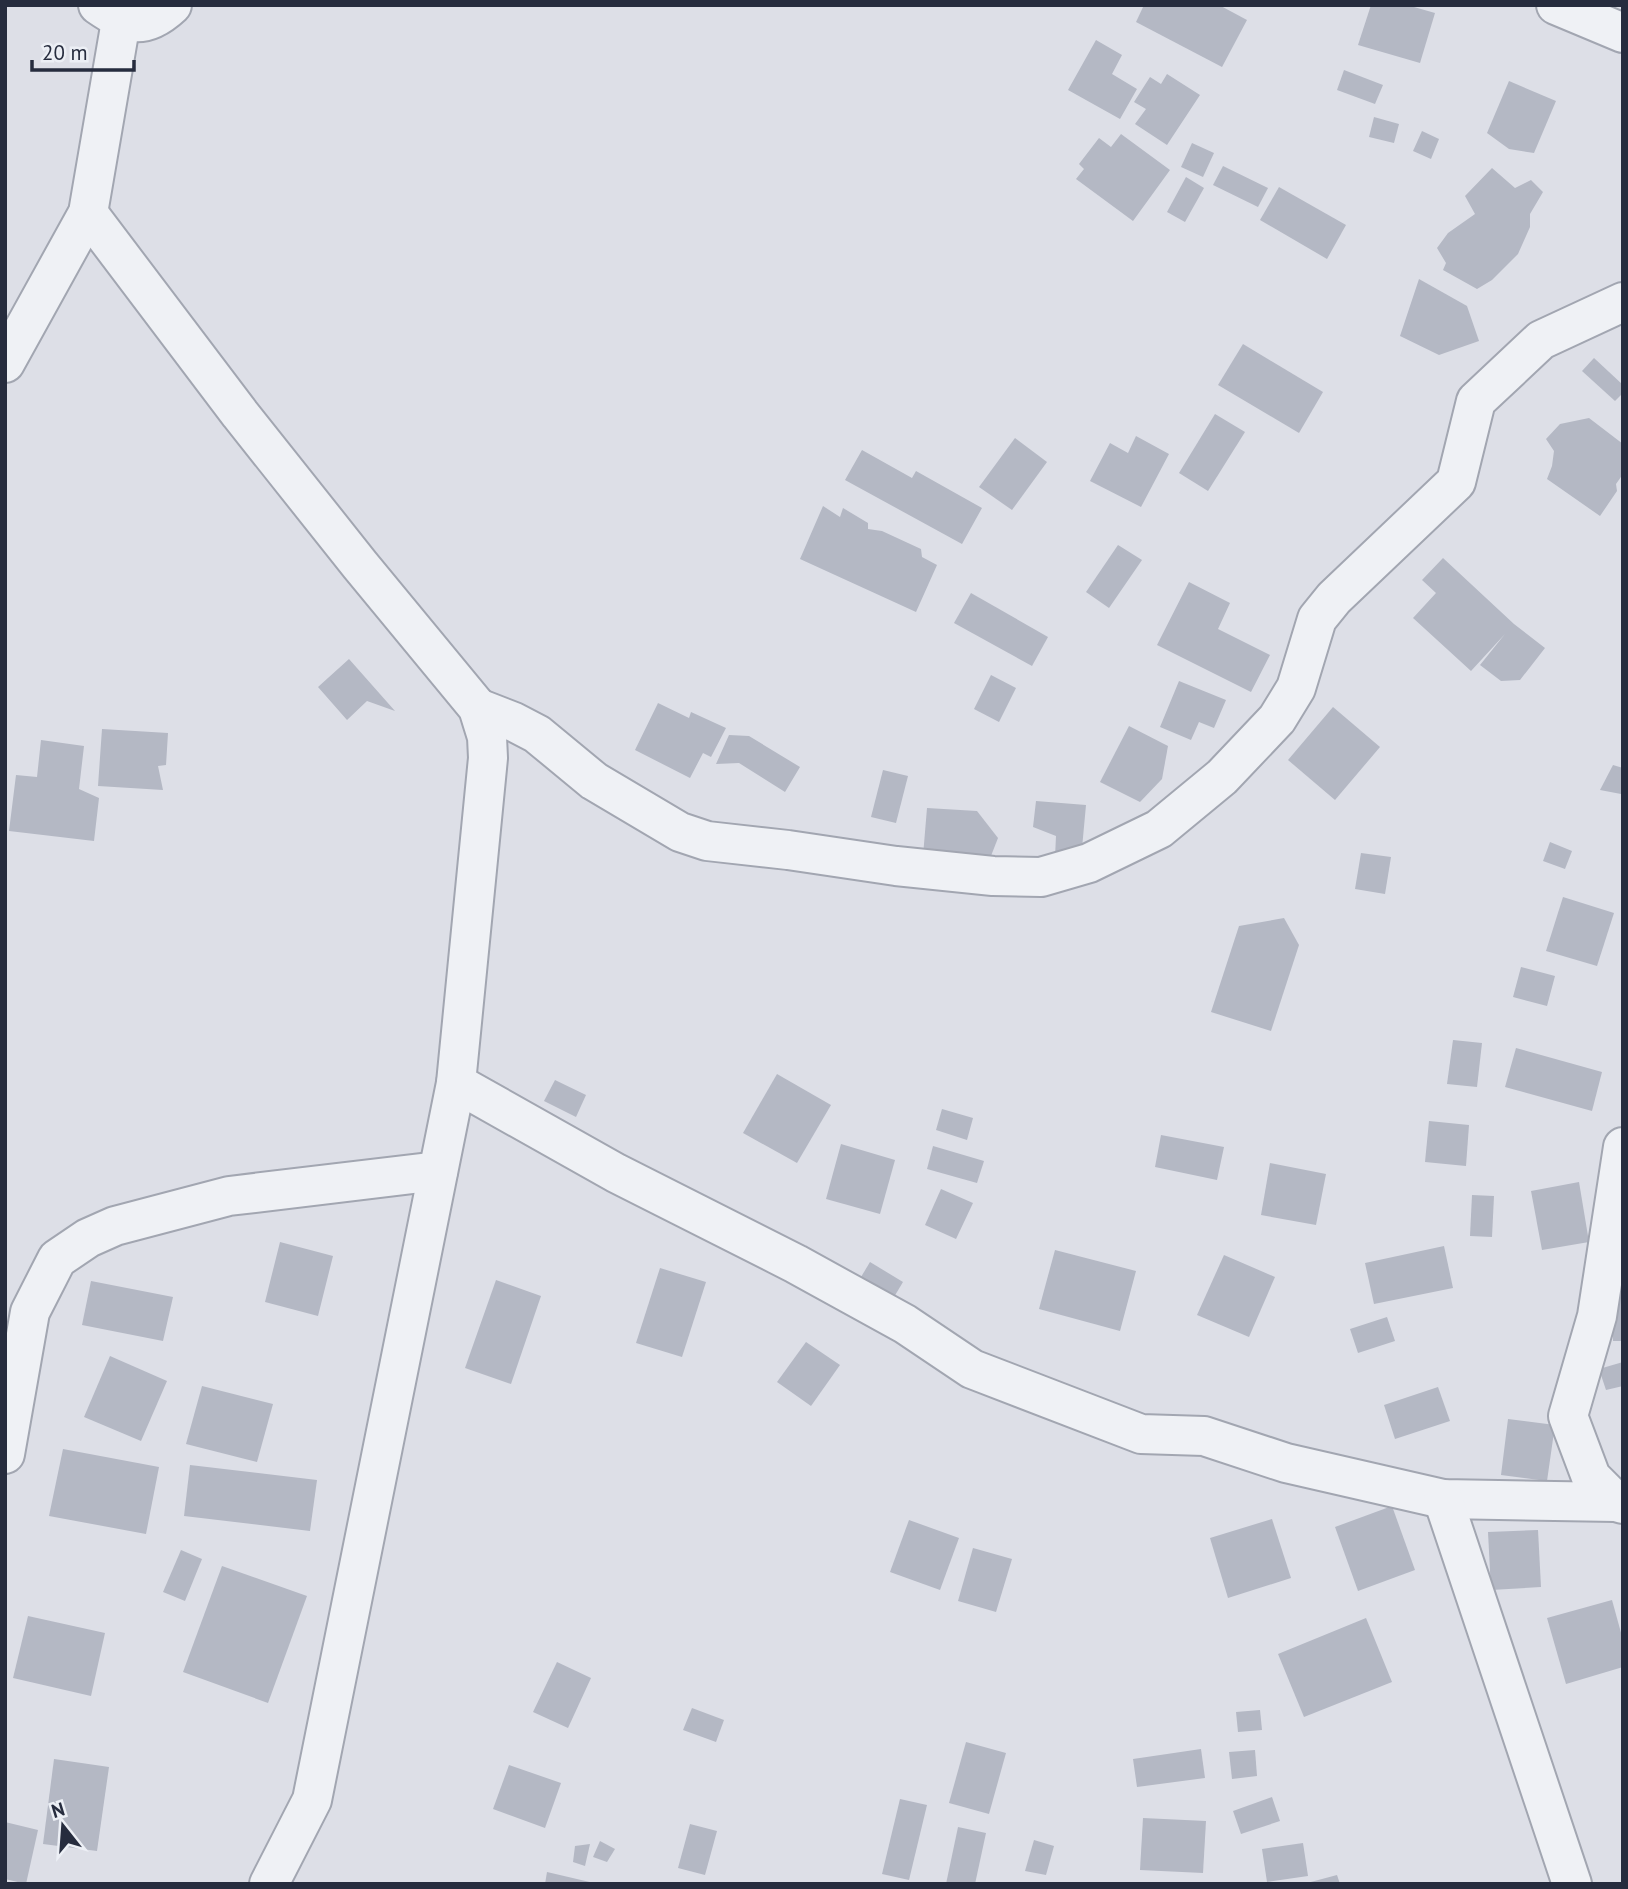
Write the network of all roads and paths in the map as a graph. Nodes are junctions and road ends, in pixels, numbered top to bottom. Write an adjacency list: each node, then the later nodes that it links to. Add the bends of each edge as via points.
1 (172, 5): 3 (street, via 145,23)
2 (1556, 5): 4 (street)
3 (110, 13): 5 (street)
4 (1623, 33)
5 (88, 213): 7 (street); 8 (street, via 240,414)
6 (1623, 302): 8 (street, via 1542,340 1476,401 1456,482 1317,619 1296,688 1277,719 1222,777 1159,829 1089,863 1041,877 993,876 707,841 680,832 594,781 537,734)
7 (5, 363)
8 (478, 708): 9 (street, via 488,758)
9 (456, 1083): 11 (street); 13 (street, via 616,1173 905,1324 972,1369 1141,1434 1204,1436 1286,1463)
10 (1623, 1147): 14 (street, via 1597,1316 1568,1416 1591,1476)
11 (438, 1171): 12 (street, via 229,1196 115,1226 88,1238 57,1259 30,1312); 15 (street, via 312,1800)
12 (5, 1454)
13 (1443, 1499): 14 (street); 16 (street)
14 (1620, 1503)
15 (269, 1884)
16 (1572, 1884)

